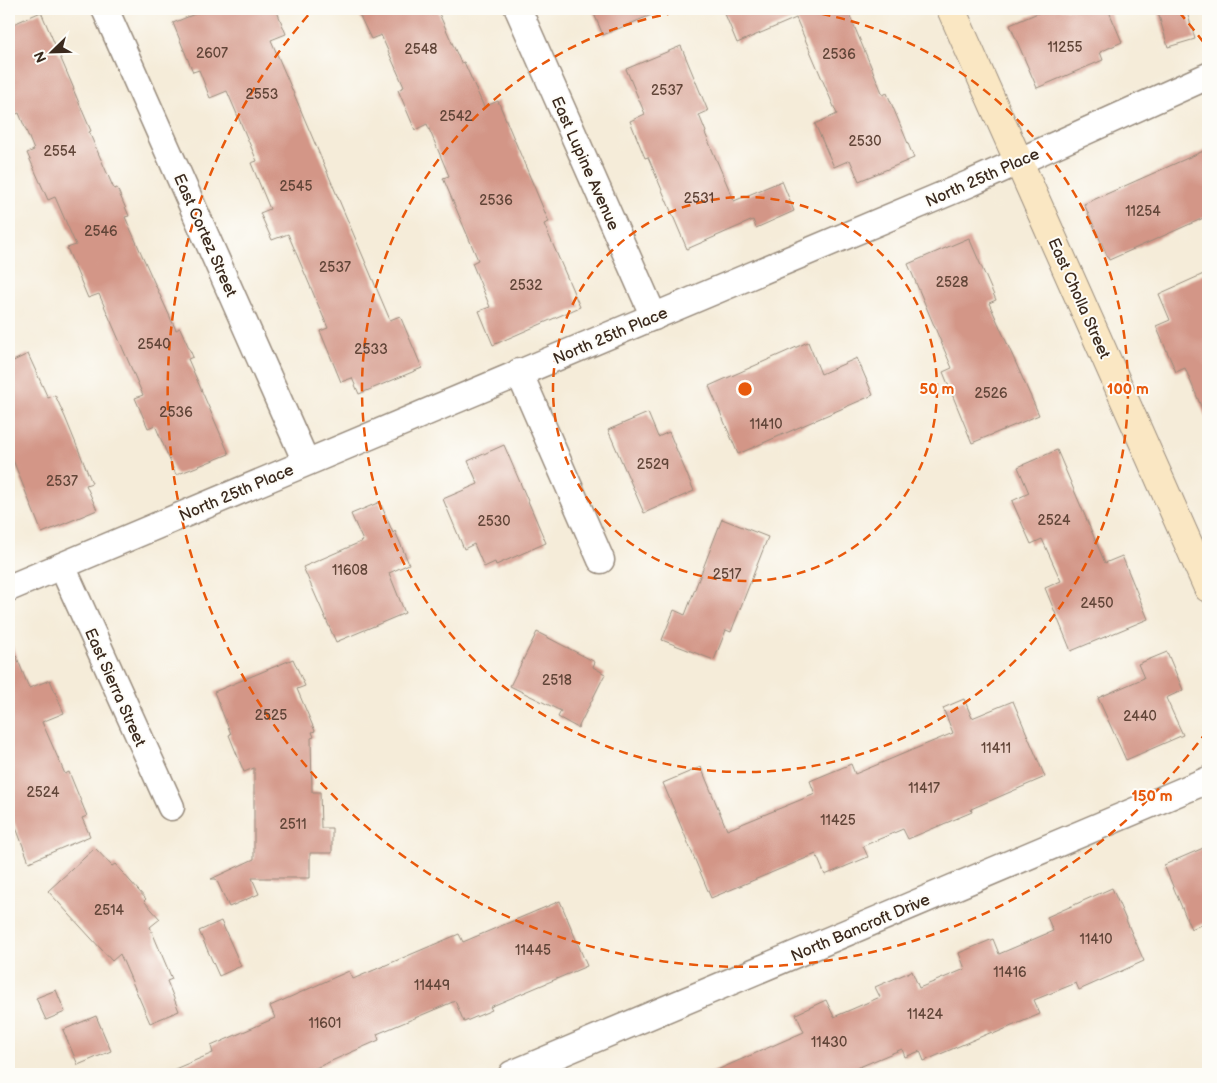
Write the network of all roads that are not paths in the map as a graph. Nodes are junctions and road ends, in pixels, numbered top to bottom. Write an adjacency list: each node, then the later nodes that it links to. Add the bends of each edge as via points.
1 (106, 9): 8 (street, East Cortez Street)
2 (518, 9): 6 (street, East Lupine Avenue)
3 (950, 9): 5 (street, East Cholla Street)
4 (1208, 76): 5 (street, North 25th Place)
5 (1019, 161): 6 (street, North 25th Place); 12 (street, East Cholla Street)
6 (654, 317): 7 (street, North 25th Place)
7 (519, 372): 8 (street, North 25th Place); 9 (street)
8 (306, 462): 10 (street, North 25th Place)
9 (602, 560)
10 (62, 566): 11 (street, North 25th Place); 14 (street, East Sierra Street)
11 (9, 588)
12 (1208, 588)
13 (1208, 780): 15 (street, North Bancroft Drive)
14 (170, 807)
15 (512, 1074)

